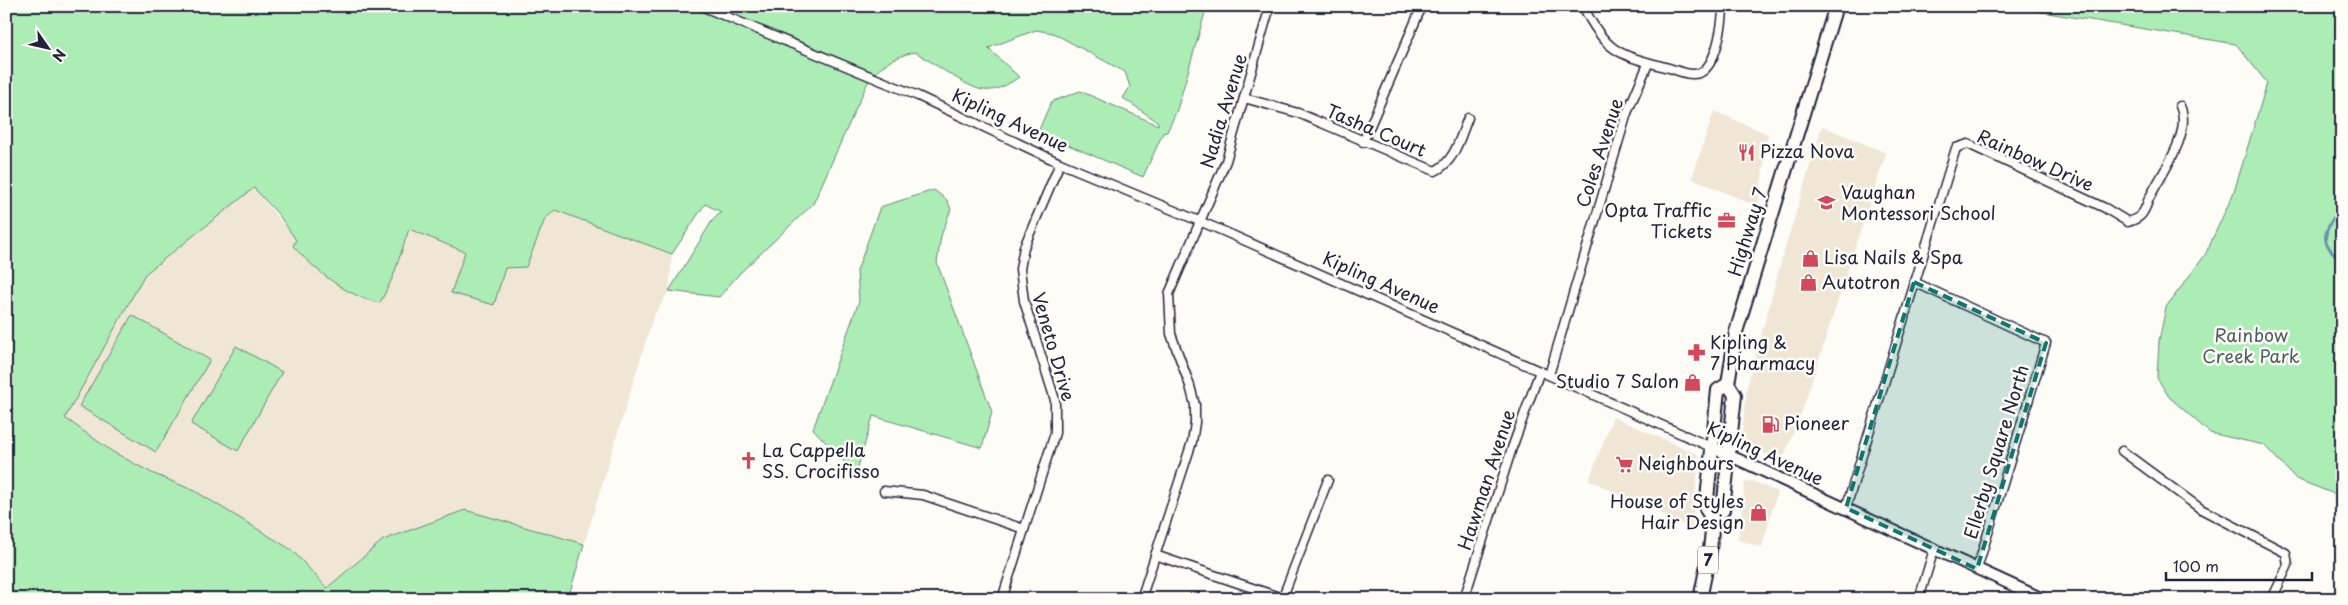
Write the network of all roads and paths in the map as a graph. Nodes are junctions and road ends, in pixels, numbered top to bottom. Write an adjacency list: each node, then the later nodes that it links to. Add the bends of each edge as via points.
1 (701, 6): 12 (street, Kipling Avenue, via 918,96)
2 (1270, 6): 8 (street, Nadia Avenue)
3 (1422, 6): 11 (street)
4 (1583, 6): 7 (street, via 1596,31 1609,46)
5 (1723, 6): 7 (street, via 1723,23 1711,62 1704,70 1693,74)
6 (1836, 6): 17 (main road, Highway 7 / 7, via 1736,332)
7 (1648, 64): 16 (street, Coles Avenue, via 1628,113)
8 (1244, 98): 11 (street, Tasha Court, via 1298,113); 13 (street, Nadia Avenue, via 1224,168)
9 (2180, 106): 14 (street, Rainbow Drive, via 2184,115 2183,130 2141,217 2128,222 2105,208 1968,144 1956,148)
10 (1468, 118): 11 (street, Tasha Court, via 1450,160 1445,167 1435,171)
11 (1363, 142)
12 (1060, 162): 13 (street, Kipling Avenue); 25 (street, Veneto Drive, via 1021,261 1024,301 1053,391 1057,417 1053,444)
13 (1200, 222): 15 (street, Kipling Avenue); 27 (street, via 1172,285 1168,305 1171,334 1193,395 1195,423 1192,442)
14 (1914, 282): 23 (street, Rainbow Drive); 28 (street, Ellerby Square North, via 2046,343)
15 (1540, 371): 16 (street, Kipling Avenue); 32 (street, Hawman Avenue)
16 (1549, 375): 18 (street, Kipling Avenue)
17 (1728, 384): 18 (main road, Highway 7 / 7, via 1718,390); 20 (main road, Highway 7 / 7, via 1735,395)
18 (1712, 447): 20 (street, Kipling Avenue); 24 (main road, Highway 7 / 7, via 1706,509)
19 (2122, 452): 36 (street, via 2201,509 2286,553 2288,564)
20 (1729, 455): 23 (street, Kipling Avenue); 24 (main road, Highway 7 / 7, via 1723,510)
21 (1328, 480): 29 (street)
22 (884, 491): 25 (street, via 923,495)
23 (1846, 508): 26 (street, Kipling Avenue)
24 (1713, 520): 33 (main road, Highway 7 / 7)
25 (1024, 529): 30 (street, Veneto Drive)
26 (1934, 549): 28 (street, Kipling Avenue); 34 (street)
27 (1155, 555): 29 (street); 31 (street)
28 (1977, 569): 35 (street, Kipling Avenue)
29 (1282, 598)
30 (1002, 599)
31 (1141, 599)
32 (1464, 599)
33 (1700, 599)
34 (1919, 599)
35 (2043, 599)
36 (2272, 599)

